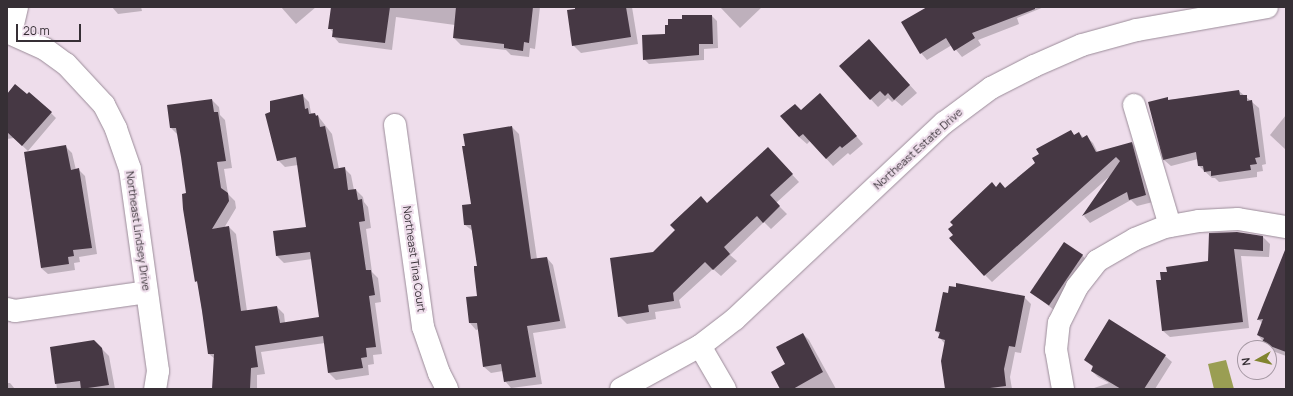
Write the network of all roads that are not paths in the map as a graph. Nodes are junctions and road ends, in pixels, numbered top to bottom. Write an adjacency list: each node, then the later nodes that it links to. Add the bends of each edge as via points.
1 (17, 7): 3 (street)
2 (1267, 7): 10 (street, Northeast Estate Drive, via 1137,30 1082,45 991,88 944,123 735,320)
3 (9, 32): 8 (street, Northeast Lindsey Drive, via 45,49 66,64 104,105 116,129 130,169)
4 (1134, 105): 6 (street)
5 (395, 125): 12 (street, Northeast Tina Court, via 423,327)
6 (1170, 226): 7 (street, via 1199,221 1238,219); 15 (street, via 1134,239 1097,261 1077,287 1059,323 1056,350)
7 (1286, 227)
8 (147, 292): 9 (street, via 15,311); 11 (street, Northeast Lindsey Drive, via 158,371)
9 (7, 309)
10 (700, 346): 13 (street, Northeast Estate Drive); 14 (street)
11 (155, 389)
12 (447, 389)
13 (621, 389)
14 (725, 389)
15 (1060, 389)

